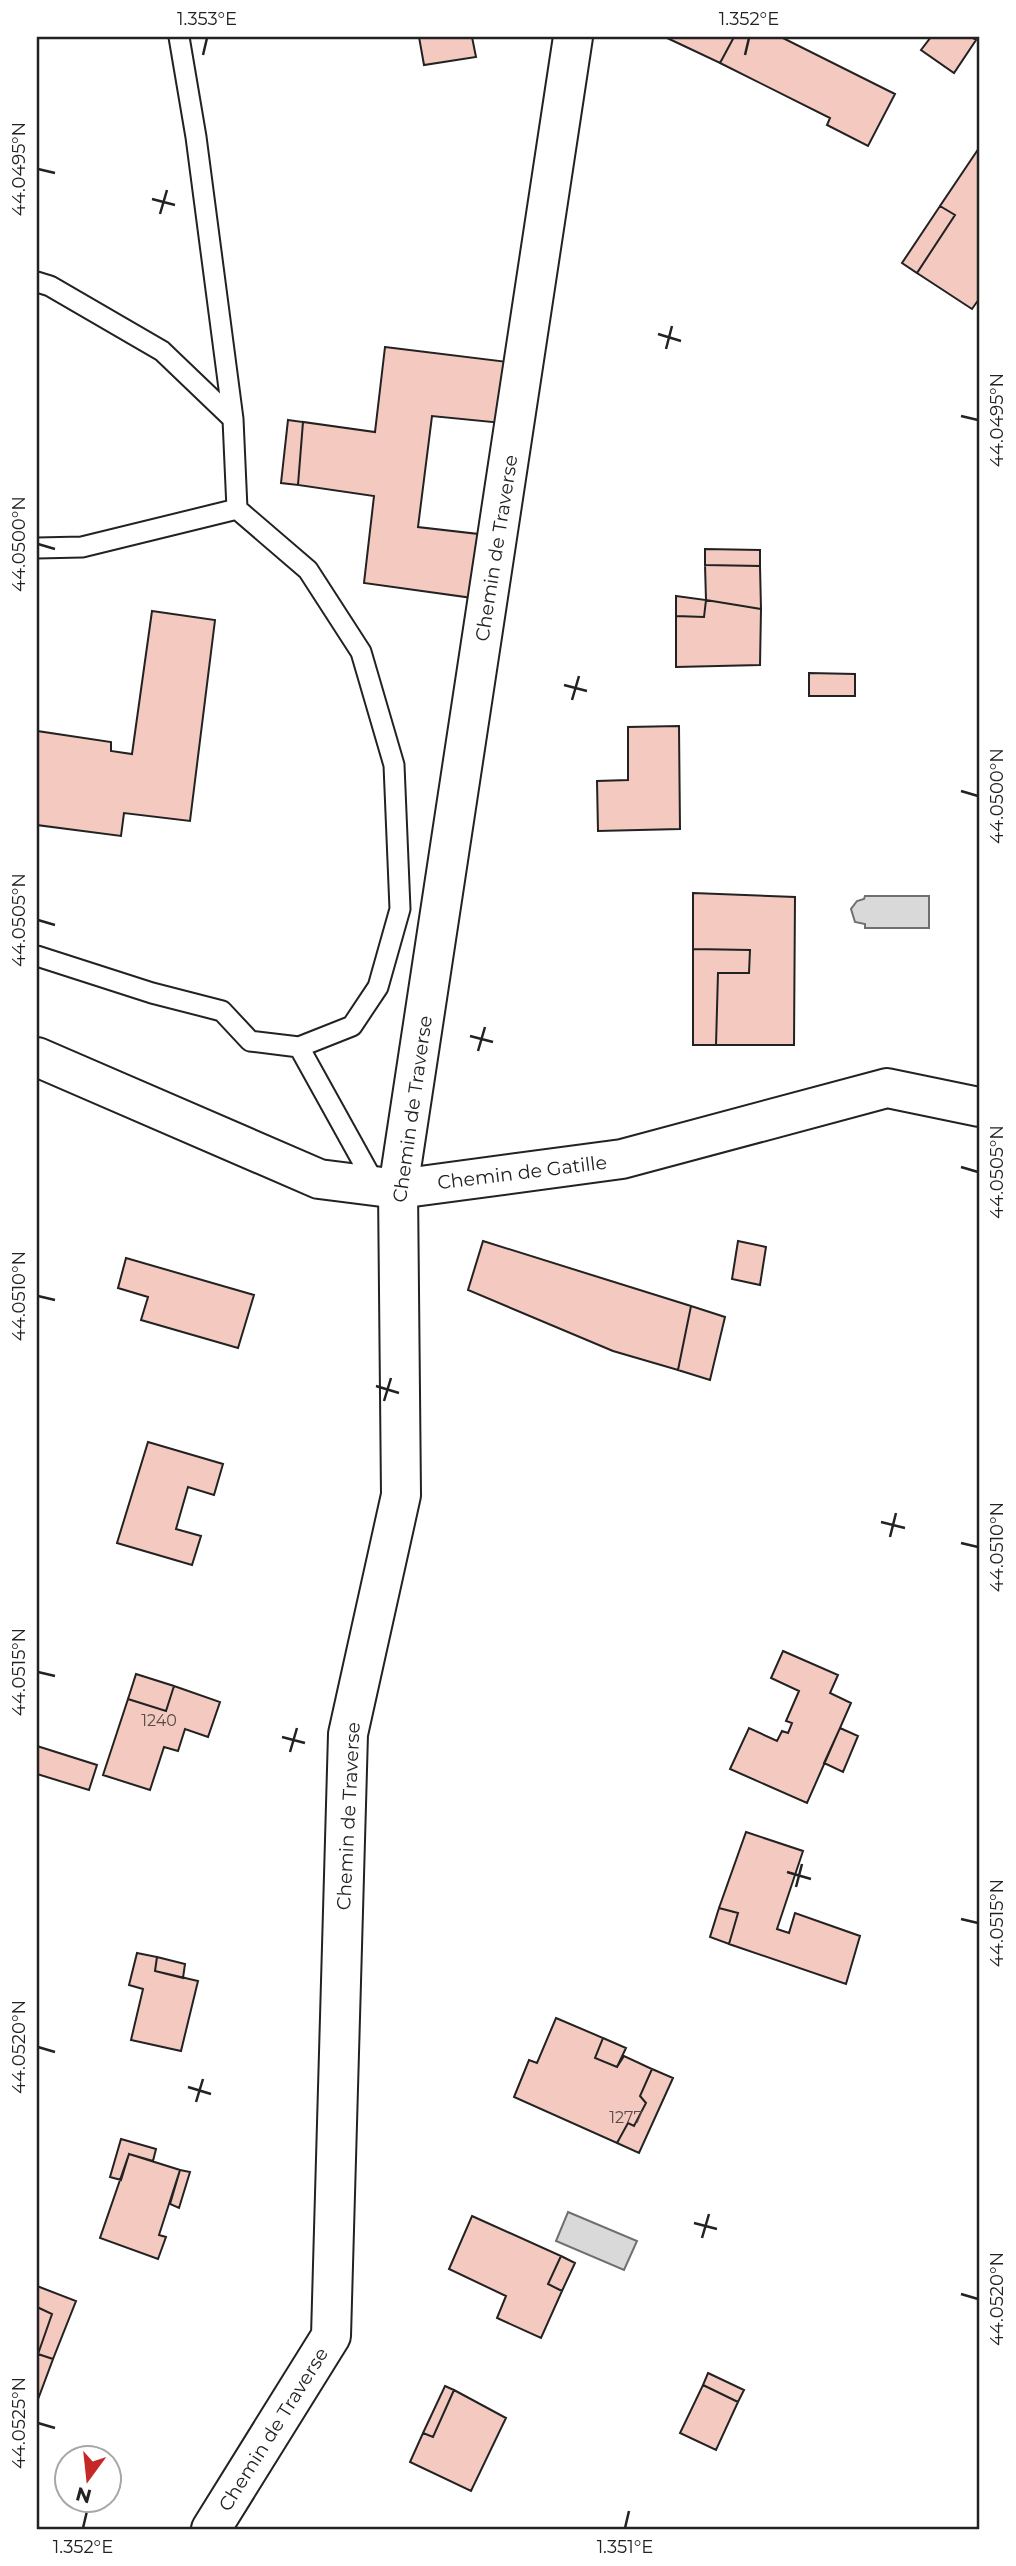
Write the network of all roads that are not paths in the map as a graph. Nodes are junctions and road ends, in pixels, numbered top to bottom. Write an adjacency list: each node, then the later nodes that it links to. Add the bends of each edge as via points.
1 (179, 37): 4 (lane)
2 (573, 37): 11 (street, Chemin de Traverse)
3 (37, 282): 4 (lane, via 162,351)
4 (233, 419): 5 (lane)
5 (237, 509): 6 (lane, via 82,547); 8 (lane, via 308,570 361,652 394,765 400,909 378,987 352,1026)
6 (37, 548)
7 (37, 956): 8 (lane, via 222,1011 250,1041)
8 (299, 1047): 11 (lane)
9 (37, 1057): 11 (street, Chemin de Gatille, via 319,1179)
10 (979, 1107): 11 (street, Chemin de Gatille, via 887,1088 622,1159)
11 (387, 1188): 12 (street, Chemin de Traverse, via 401,1495 348,1734 331,2336)
12 (211, 2529)

